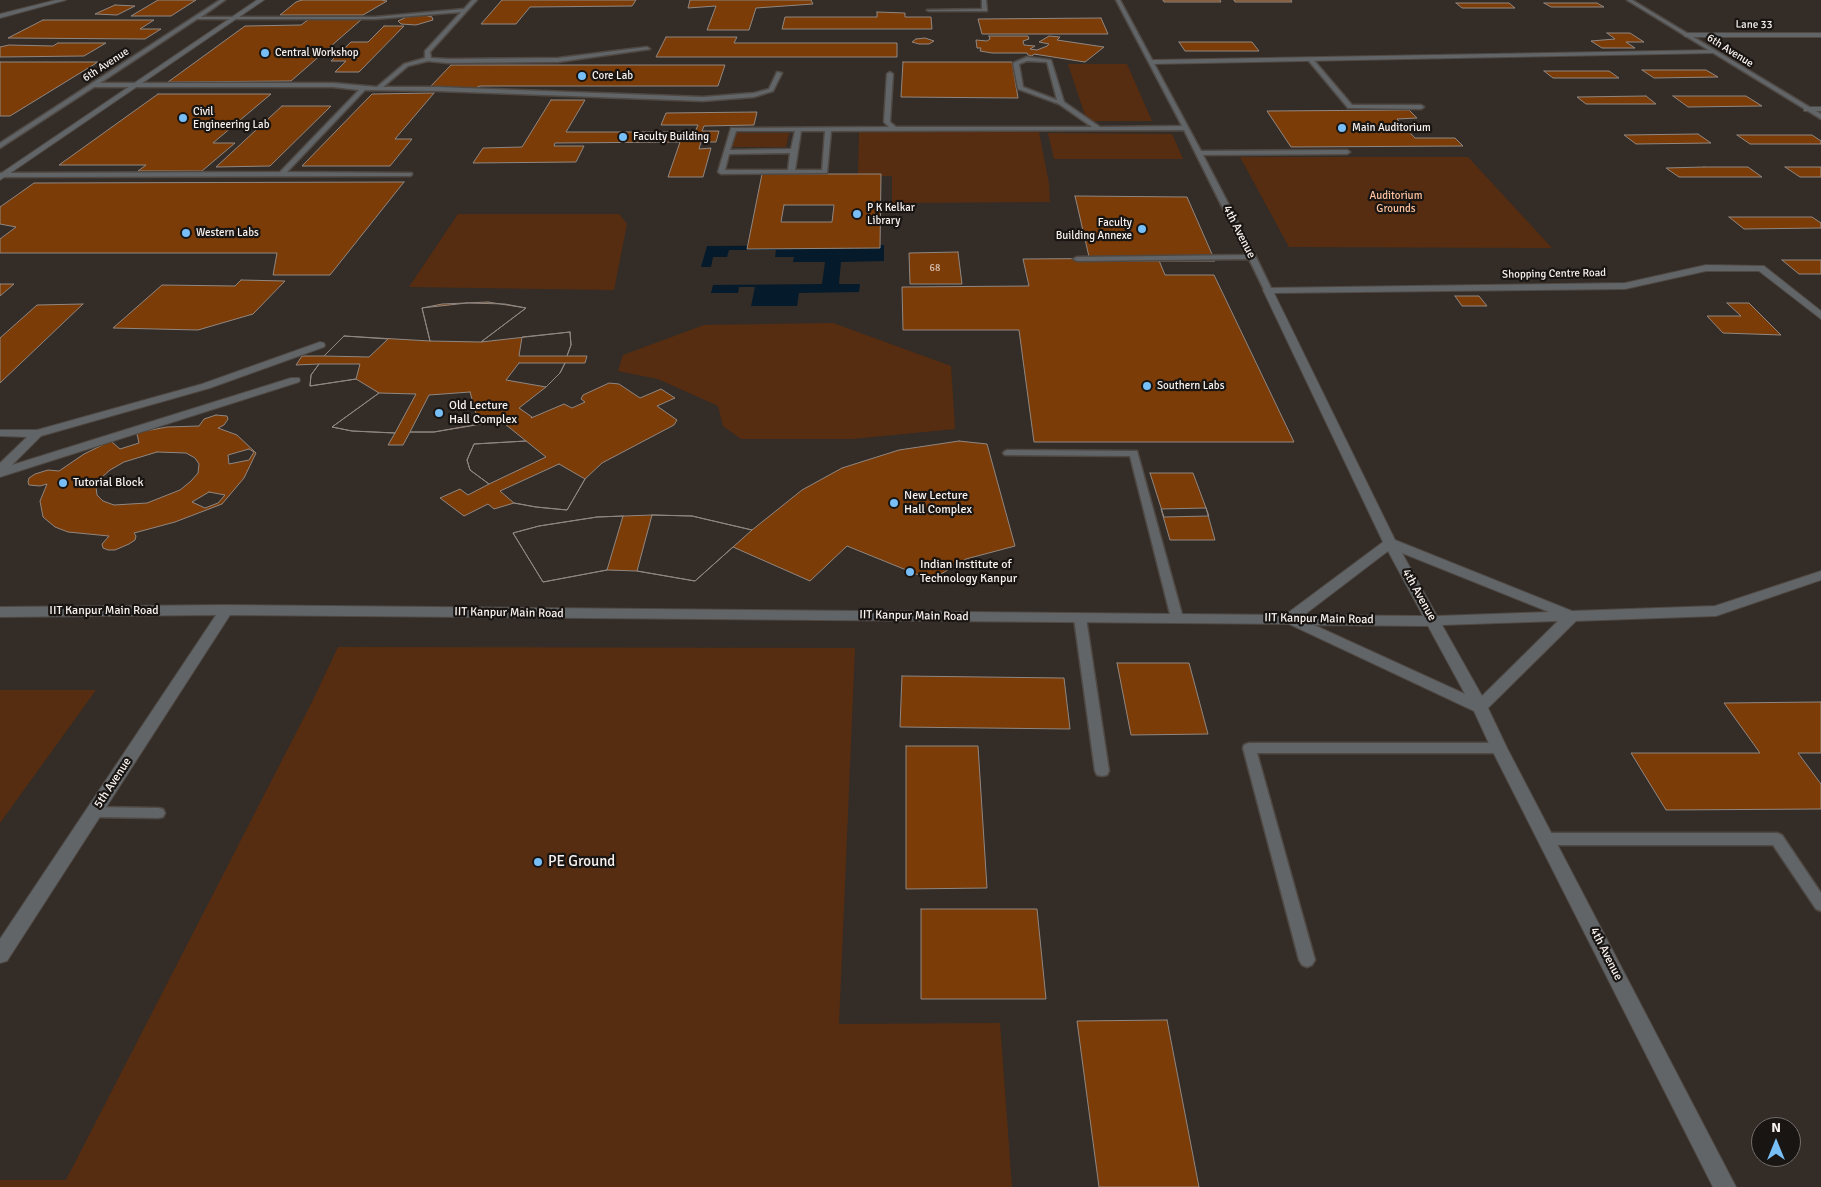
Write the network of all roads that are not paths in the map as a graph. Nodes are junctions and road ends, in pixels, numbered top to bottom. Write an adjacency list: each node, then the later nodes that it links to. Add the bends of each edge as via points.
1 (63, 0): 10 (street)
2 (223, 0): 11 (lane, 6th Avenue)
3 (261, 0): 12 (street)
4 (475, 0): 8 (lane)
5 (984, 0): 9 (lane, via 985,10)
6 (1118, 0): 19 (lane, 4th Avenue)
7 (1629, 0): 13 (lane, 6th Avenue)
8 (466, 10): 12 (lane, via 375,18); 17 (lane, via 427,52)
9 (929, 10)
10 (0, 16)
11 (195, 18): 12 (lane); 22 (lane, 6th Avenue)
12 (234, 18): 23 (street)
13 (1686, 34): 14 (street, Lane 33); 16 (lane, 6th Avenue)
14 (1821, 35)
15 (647, 49): 17 (lane, via 558,60)
16 (1713, 52): 18 (street); 28 (lane, 6th Avenue)
17 (428, 59): 25 (lane, via 406,65)
18 (1310, 59): 19 (street); 27 (lane, via 1350,107)
19 (1152, 62): 32 (lane, 4th Avenue)
20 (779, 73): 25 (lane, via 771,90 754,95 703,99)
21 (890, 74): 35 (lane, via 887,122)
22 (93, 85): 23 (lane); 36 (lane, 6th Avenue)
23 (136, 86): 24 (lane, via 333,85); 44 (street)
24 (364, 88): 25 (lane); 42 (lane)
25 (378, 89)
26 (1061, 103): 26 (lane, via 1049,61 1027,59 1016,63 1020,88); 31 (lane)
27 (1421, 107)
28 (1807, 109): 29 (street); 30 (lane, 6th Avenue)
29 (1821, 109)
30 (1821, 117)
31 (1098, 128): 32 (lane); 35 (lane)
32 (1186, 128): 40 (lane, 4th Avenue)
33 (798, 129): 34 (lane); 37 (lane); 38 (lane, via 733,129)
34 (828, 129): 35 (lane); 41 (lane, via 825,172)
35 (894, 129)
36 (0, 146)
37 (794, 151): 38 (lane); 41 (lane)
38 (726, 152): 41 (lane, via 721,172)
39 (1347, 152): 40 (lane)
40 (1200, 153): 45 (lane, 4th Avenue)
41 (791, 172)
42 (282, 174): 43 (lane); 44 (lane)
43 (410, 174)
44 (2, 176)
45 (1252, 257): 46 (lane); 47 (lane, 4th Avenue)
46 (1077, 259)
47 (1268, 290): 48 (street, Shopping Centre Road, via 1625,286 1706,268 1761,268); 55 (street, 4th Avenue)
48 (1821, 316)
49 (320, 345): 52 (street, via 206,386)
50 (295, 380): 54 (street)
51 (0, 433): 52 (street)
52 (37, 434): 54 (street)
53 (1008, 453): 61 (lane, via 1134,453)
54 (0, 472)
55 (1390, 542): 59 (street); 62 (street); 63 (street, 4th Avenue)
56 (1821, 575): 59 (street, IIT Kanpur Main Road, via 1716,611)
57 (226, 610): 58 (street, IIT Kanpur Main Road); 60 (street, IIT Kanpur Main Road); 67 (street, 5th Avenue)
58 (0, 612)
59 (1572, 616): 63 (street, IIT Kanpur Main Road); 64 (street)
60 (1080, 618): 61 (street, IIT Kanpur Main Road); 66 (lane)
61 (1177, 618): 62 (street, IIT Kanpur Main Road)
62 (1289, 619): 63 (street, IIT Kanpur Main Road); 64 (street)
63 (1433, 621): 64 (street, 4th Avenue)
64 (1480, 707): 65 (street, 4th Avenue)
65 (1499, 748): 69 (street, 4th Avenue); 72 (lane, via 1249,748)
66 (1102, 770)
67 (94, 812): 68 (lane); 71 (street, 5th Avenue)
68 (158, 814)
69 (1547, 839): 70 (lane, via 1777,839); 73 (street, 4th Avenue)
70 (1821, 905)
71 (0, 955)
72 (1307, 960)
73 (1725, 1187)

